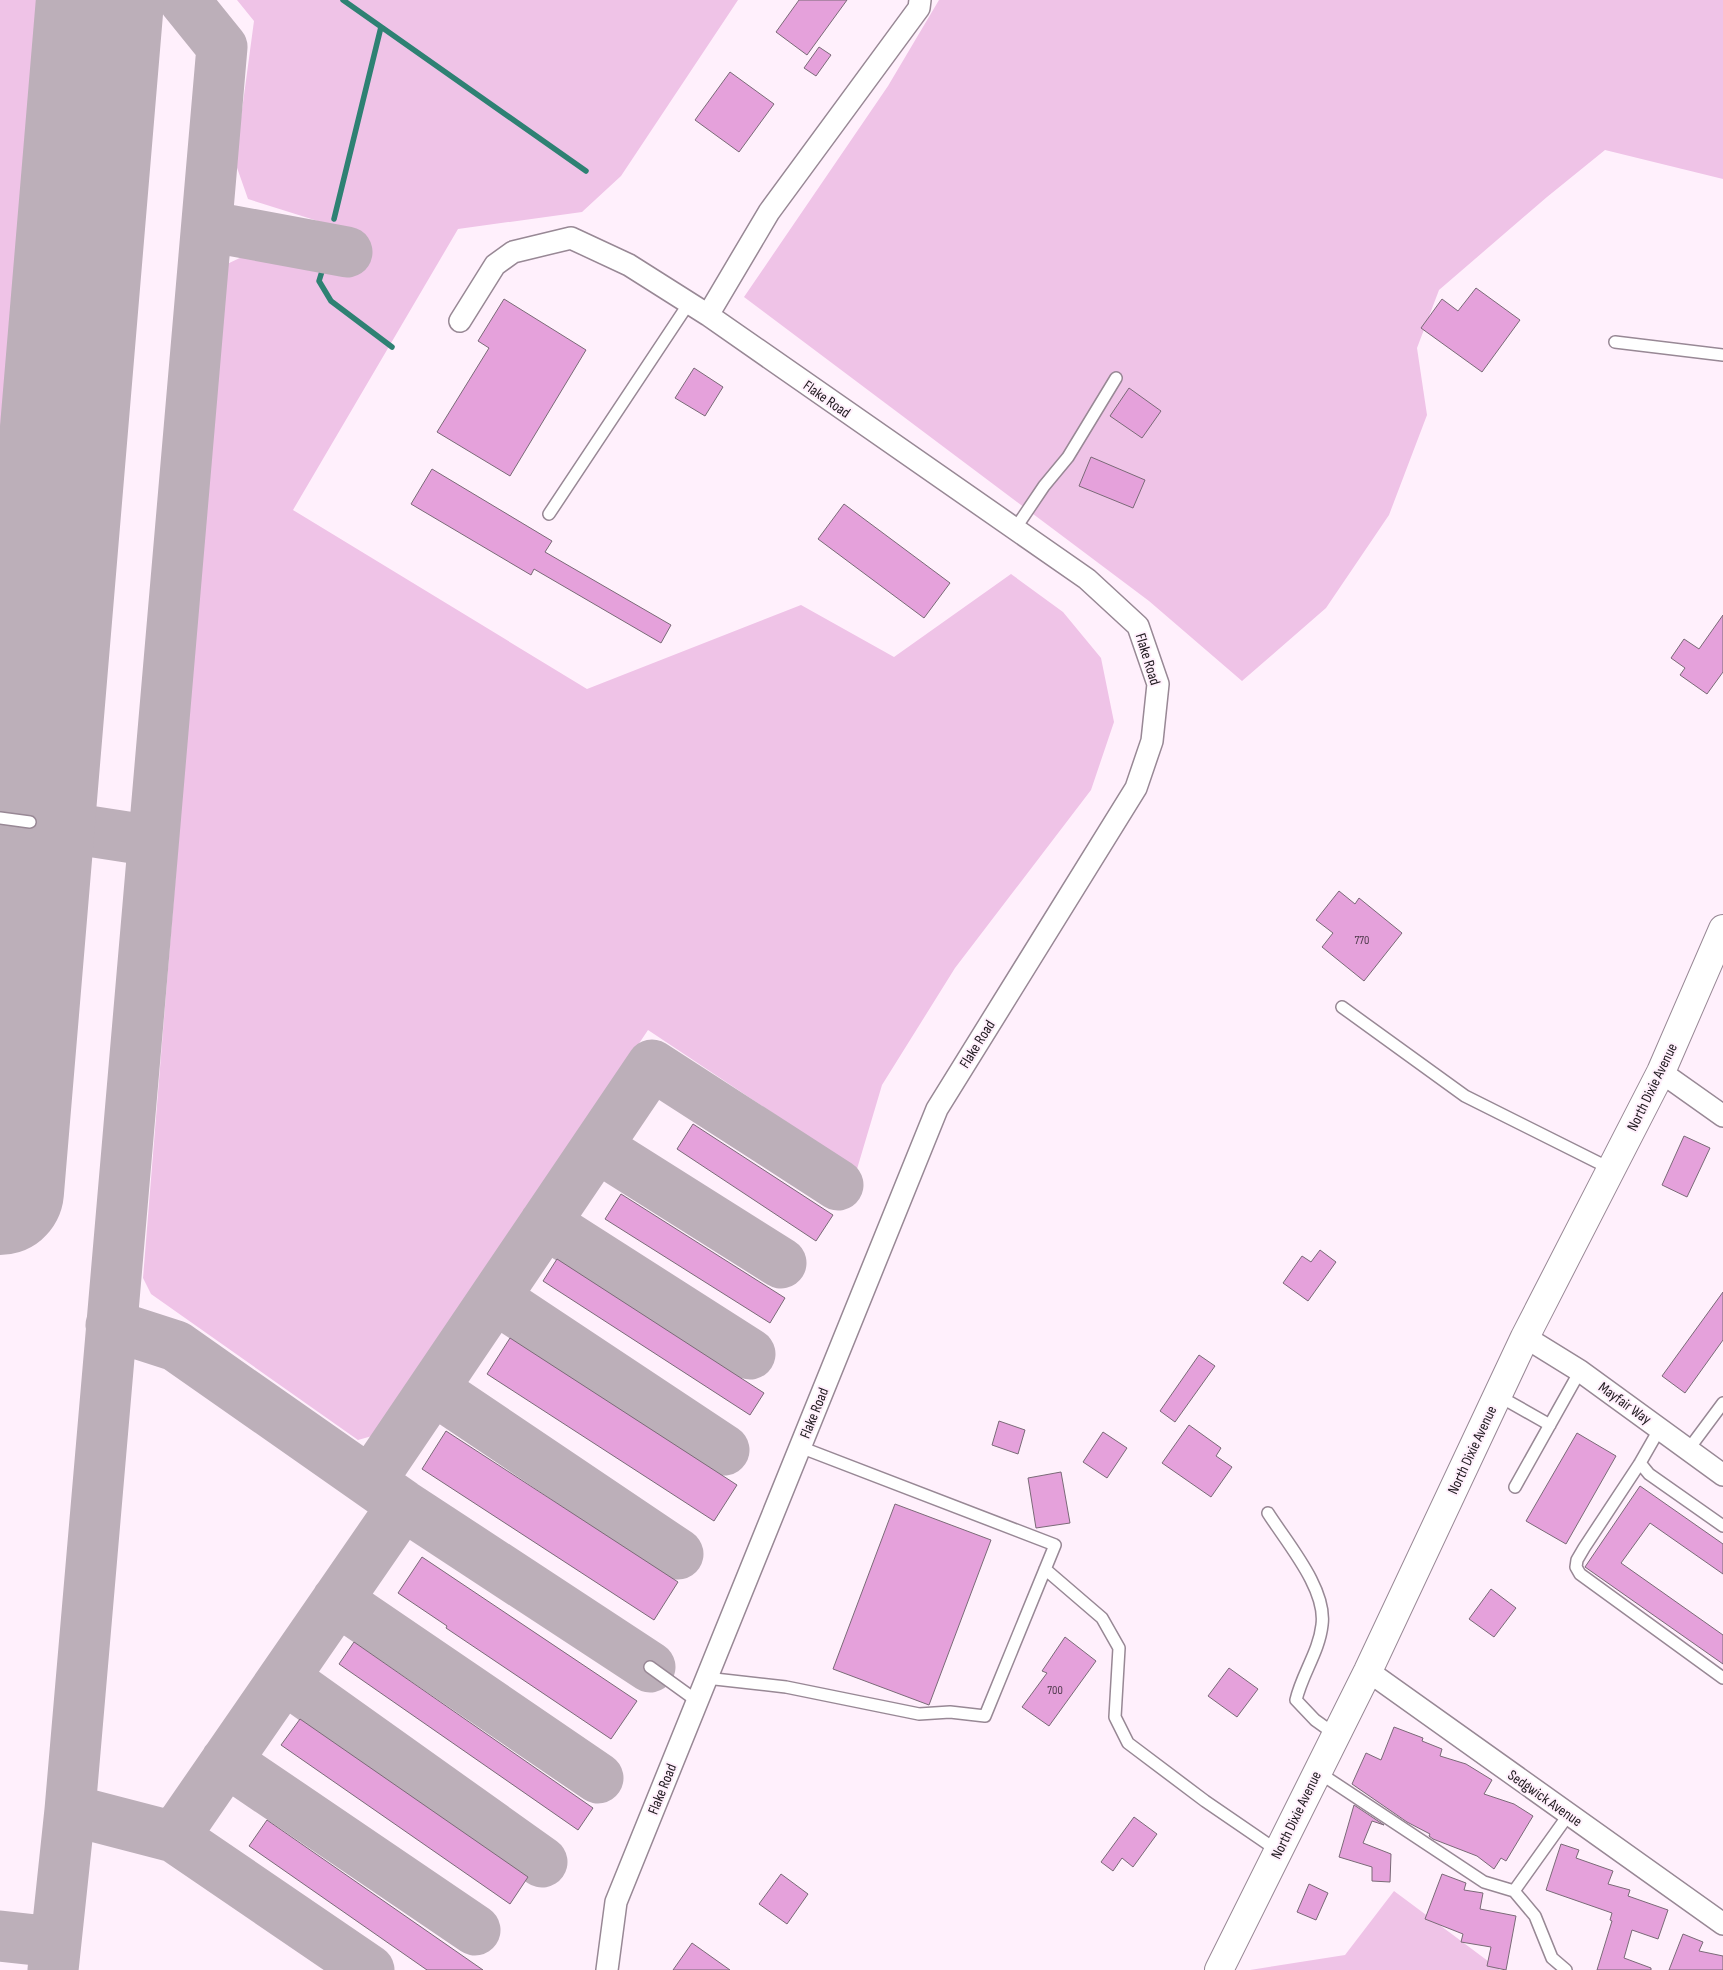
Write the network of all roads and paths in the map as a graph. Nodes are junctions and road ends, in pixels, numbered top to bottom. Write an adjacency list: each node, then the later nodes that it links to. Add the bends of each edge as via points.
1 (919, 4): 3 (street, via 769,212)
2 (689, 303): 3 (street, Flake Road); 4 (street, Flake Road, via 629,265 571,238 513,252 495,265); 8 (lane)
3 (708, 315): 9 (street, Flake Road)
4 (460, 322)
5 (1615, 342): 6 (lane)
6 (1723, 355)
7 (1116, 378): 9 (lane, via 1068,457)
8 (549, 514)
9 (1015, 529): 23 (street, Flake Road, via 1087,579 1138,626 1158,684 1152,741 1136,788 937,1109)
10 (0, 818): 11 (lane)
11 (30, 822)
12 (1723, 929): 14 (street, North Dixie Avenue)
13 (1342, 1007): 16 (lane, via 1465,1096)
14 (1661, 1072): 15 (street); 16 (street, North Dixie Avenue)
15 (1723, 1116)
16 (1611, 1169): 17 (street, North Dixie Avenue)
17 (1525, 1337): 18 (street, Mayfair Way); 19 (street, North Dixie Avenue)
18 (1580, 1371): 21 (lane); 22 (street, Mayfair Way)
19 (1498, 1395): 21 (lane); 32 (street, North Dixie Avenue)
20 (1723, 1402): 24 (lane)
21 (1550, 1425): 27 (lane)
22 (1660, 1428): 24 (street, Mayfair Way); 25 (lane)
23 (800, 1447): 30 (lane, via 1055,1545); 33 (street, Flake Road)
24 (1688, 1450): 26 (street, Mayfair Way)
25 (1640, 1463): 29 (lane, via 1648,1474); 34 (lane, via 1584,1548 1576,1567 1580,1574)
26 (1723, 1475)
27 (1515, 1487)
28 (1268, 1513): 36 (lane, via 1320,1596 1322,1624 1312,1658 1300,1680 1296,1700 1315,1720)
29 (1723, 1526)
30 (1045, 1569): 33 (lane, via 985,1716 950,1712 919,1714 786,1687); 39 (lane, via 1102,1618 1119,1648 1116,1717 1128,1743)
31 (650, 1667): 35 (lane)
32 (1368, 1671): 36 (street, North Dixie Avenue); 38 (street, Sedgwick Avenue)
33 (706, 1678): 35 (street, Flake Road)
34 (1723, 1678)
35 (697, 1701): 42 (street, Flake Road, via 616,1902)
36 (1336, 1735): 37 (street, North Dixie Avenue)
37 (1318, 1772): 39 (street, North Dixie Avenue); 40 (lane, via 1484,1882)
38 (1568, 1814): 40 (lane); 41 (street, Sedgwick Avenue)
39 (1278, 1851): 43 (street, North Dixie Avenue)
40 (1514, 1891): 44 (lane, via 1535,1916 1552,1958)
41 (1723, 1924)
42 (607, 1970)
43 (1219, 1970)
44 (1566, 1970)

